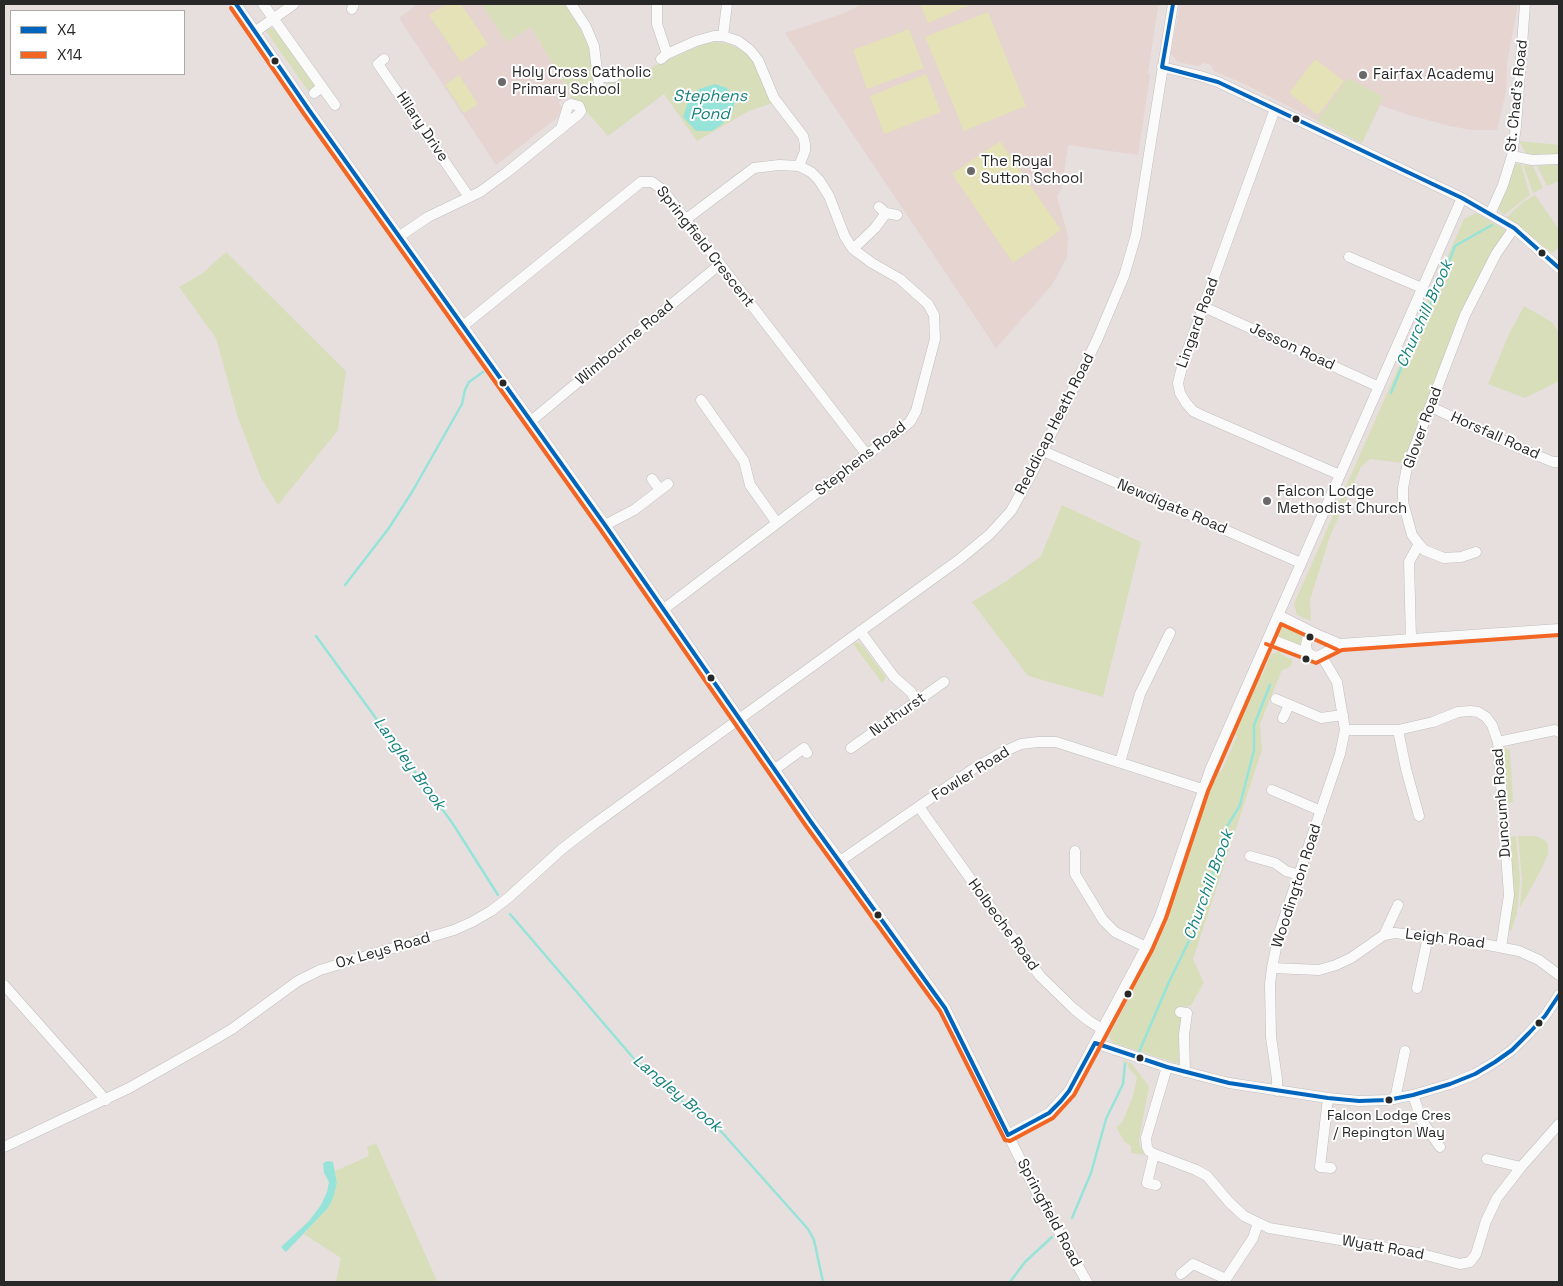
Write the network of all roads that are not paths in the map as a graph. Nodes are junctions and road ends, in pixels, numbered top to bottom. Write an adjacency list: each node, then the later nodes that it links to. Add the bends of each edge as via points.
1 (236, 4): 10 (street, Springfield Road)
2 (263, 4): 9 (street)
3 (294, 4): 9 (street)
4 (572, 4): 14 (street, via 594,46 598,82)
5 (658, 4): 11 (street, via 657,24 664,57 696,41)
6 (727, 4): 11 (street)
7 (1173, 4): 13 (street, Reddicap Heath Road)
8 (1525, 4): 18 (street, St. Chad's Road)
9 (274, 18): 10 (street); 15 (street, via 318,90)
10 (256, 32): 27 (street, Springfield Road)
11 (723, 36): 20 (street, via 750,50 758,60 774,98 803,136 805,150)
12 (384, 60): 21 (street, Hilary Drive, via 378,64)
13 (1162, 67): 16 (street, via 1200,76); 39 (street, Reddicap Heath Road, via 1131,254 1115,300)
14 (614, 77)
15 (335, 105)
16 (1275, 109): 22 (street); 33 (street, Lingard Road)
17 (561, 129): 21 (street)
18 (1512, 156): 19 (street, via 1532,160); 23 (street, St. Chad's Road)
19 (1559, 159)
20 (799, 166): 25 (street, via 754,168); 28 (street, Stephens Road, via 819,180)
21 (470, 197): 27 (street, via 428,217)
22 (1462, 198): 23 (street); 32 (street)
23 (1490, 214): 26 (street)
24 (896, 215): 28 (street, via 882,210 875,228)
25 (685, 220): 30 (street, Springfield Crescent); 34 (street, Springfield Crescent, via 657,184 641,182)
26 (1514, 228): 31 (street); 37 (street, Glover Road, via 1464,315)
27 (400, 236): 34 (street, Springfield Road)
28 (853, 249): 40 (street, Stephens Road, via 912,288 928,304 935,325 933,352 916,411 910,422)
29 (1349, 257): 32 (street)
30 (719, 265): 38 (street, Wimbourne Road); 40 (street, Springfield Crescent)
31 (1559, 268)
32 (1422, 288): 35 (street)
33 (1204, 307): 35 (street, Jesson Road); 42 (street, Lingard Road, via 1178,383 1186,403 1201,415)
34 (463, 326): 38 (street, Springfield Road)
35 (1379, 386): 42 (street)
36 (706, 404): 44 (street, via 744,461 750,486)
37 (1430, 407): 41 (street, Horsfall Road); 46 (street, Glover Road, via 1407,467 1403,488 1406,515 1412,535)
38 (531, 421): 45 (street, Springfield Road)
39 (1043, 451): 48 (street, Newdigate Road); 52 (street, Reddicap Heath Road, via 1011,511 990,534)
40 (867, 455): 44 (street, Stephens Road)
41 (1559, 462)
42 (1340, 475): 48 (street)
43 (652, 479): 45 (street, via 664,487 634,510)
44 (777, 523): 49 (street, Stephens Road)
45 (605, 525): 49 (street, Springfield Road)
46 (1419, 544): 47 (street, via 1424,550 1444,558); 56 (street, via 1408,562)
47 (1476, 552)
48 (1301, 563): 50 (street)
49 (664, 609): 65 (street, Springfield Road)
50 (1278, 615): 54 (street); 55 (street)
51 (1559, 629): 56 (street)
52 (860, 631): 61 (street); 65 (street, Reddicap Heath Road)
53 (1170, 633): 72 (street, via 1140,694)
54 (1321, 636): 57 (street); 58 (street, via 1327,644); 58 (street, via 1310,637 1306,643 1306,650)
55 (1268, 638): 58 (street); 74 (street)
56 (1411, 639): 57 (street)
57 (1340, 644): 58 (street)
58 (1319, 654): 63 (street, Woodington Road, via 1337,682)
59 (944, 682): 61 (street, Nuthurst)
60 (1276, 699): 62 (street)
61 (917, 702): 70 (street, Nuthurst)
62 (1289, 705): 63 (street, via 1321,718); 64 (street)
63 (1343, 714): 66 (street, Woodington Road)
64 (1283, 718)
65 (739, 719): 73 (street, Springfield Road); 105 (street, Ox Leys Road, via 585,831 508,898 472,922 298,980 232,1029)
66 (1345, 730): 67 (street, Duncumb Road); 79 (street, Woodington Road)
67 (1398, 730): 69 (street, Duncumb Road, via 1470,711 1486,717); 80 (street)
68 (1559, 732): 69 (street)
69 (1498, 742): 88 (street, Duncumb Road, via 1509,895)
70 (851, 748)
71 (807, 753): 73 (street, via 804,748)
72 (1120, 762): 74 (street, Fowler Road); 78 (street, Fowler Road, via 1056,742 1021,744 973,769)
73 (774, 770): 83 (street, Springfield Road)
74 (1202, 789): 89 (street, via 1160,916)
75 (1272, 790): 76 (street)
76 (1285, 796): 77 (street); 79 (street)
77 (1281, 806)
78 (918, 807): 83 (street, Fowler Road); 96 (street, Holbeche Road, via 1040,976 1088,1021)
79 (1321, 811): 84 (street, Woodington Road)
80 (1419, 816)
81 (1075, 852): 89 (street, via 1075,874 1103,920 1115,932)
82 (1250, 856): 84 (street)
83 (840, 861): 107 (street, Springfield Road, via 945,1008)
84 (1299, 875): 90 (street, Woodington Road, via 1279,933)
85 (1398, 905): 86 (street)
86 (1384, 936): 87 (street, Leigh Road, via 1395,933); 90 (street, Leigh Road, via 1351,958 1319,970)
87 (1428, 937): 88 (street, Leigh Road); 93 (street)
88 (1501, 946): 91 (street, Leigh Road, via 1527,954)
89 (1146, 947): 96 (street)
90 (1272, 968): 101 (street, Woodington Road, via 1271,1036)
91 (1559, 975)
92 (4, 985): 105 (street)
93 (1417, 988)
94 (1559, 995): 102 (street, via 1529,1033 1495,1062 1475,1074)
95 (1180, 1012): 100 (street, via 1187,1013)
96 (1102, 1029): 97 (street)
97 (1095, 1043): 99 (street); 107 (street, via 1061,1101 1049,1113)
98 (1405, 1051): 104 (street)
99 (1167, 1067): 100 (street); 110 (street, via 1146,1138 1147,1147)
100 (1185, 1072): 101 (street)
101 (1276, 1091): 103 (street)
102 (1413, 1096): 104 (street); 109 (street, via 1422,1121)
103 (1328, 1098): 104 (street, via 1359,1101); 113 (street, via 1320,1167)
104 (1395, 1099)
105 (106, 1100): 108 (street, Ox Leys Road)
106 (1559, 1124): 112 (street, Wyatt Road)
107 (1008, 1135): 118 (street, Springfield Road)
108 (4, 1147)
109 (1440, 1147)
110 (1154, 1154): 114 (street, via 1147,1183); 115 (street, Wyatt Road, via 1207,1176 1244,1216)
111 (1487, 1159): 112 (street)
112 (1521, 1167): 115 (street, Wyatt Road, via 1497,1198 1476,1254 1467,1263 1269,1228)
113 (1330, 1168)
114 (1156, 1185)
115 (1258, 1223): 117 (street, via 1253,1238)
116 (1181, 1274): 117 (street, via 1193,1264)
117 (1225, 1280)
118 (1087, 1282)

